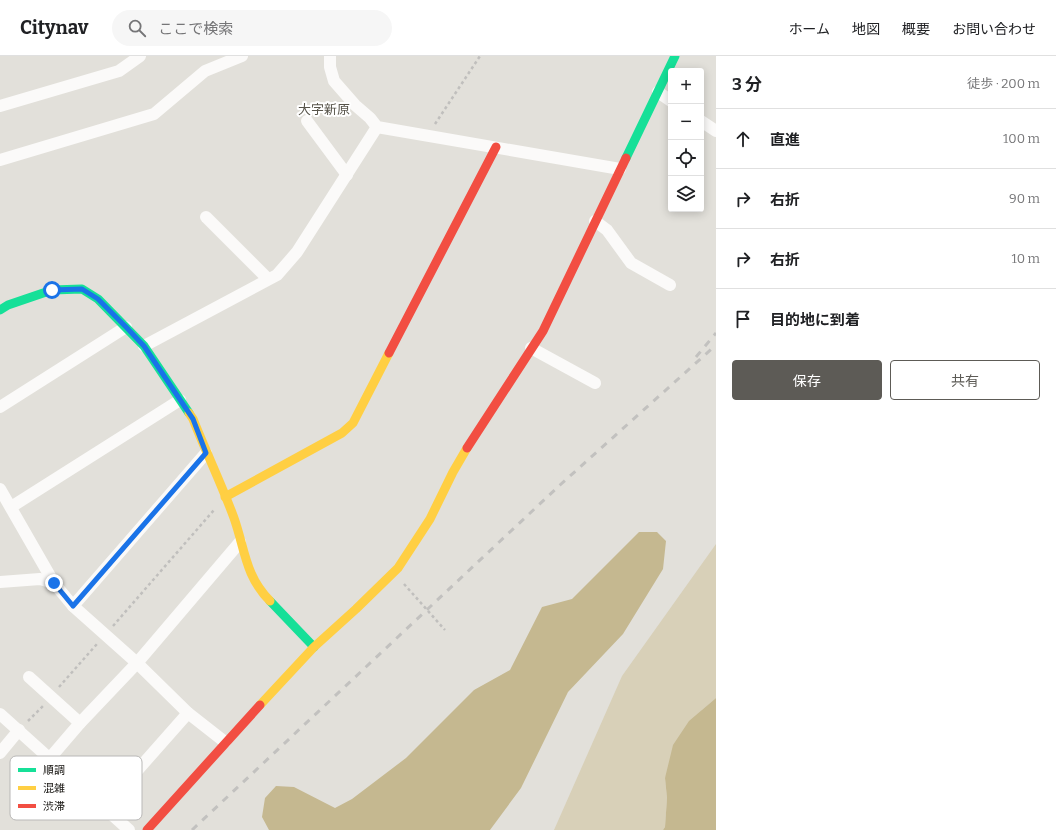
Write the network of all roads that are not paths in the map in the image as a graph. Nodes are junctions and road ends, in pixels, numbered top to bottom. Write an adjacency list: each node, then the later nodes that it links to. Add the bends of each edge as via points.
1 (140, 56): 7 (street, via 118,71)
2 (242, 56): 13 (street, via 206,71 154,114)
3 (330, 56): 10 (street, via 334,82)
4 (675, 56): 5 (street)
5 (658, 92): 6 (street); 14 (street)
6 (668, 100)
7 (0, 106)
8 (308, 121): 15 (street)
9 (704, 123): 11 (street)
10 (377, 127): 12 (street); 15 (street)
11 (716, 131)
12 (496, 148): 14 (street); 29 (street, via 353,423 342,433)
13 (0, 160)
14 (620, 169): 17 (street)
15 (347, 175): 18 (street, via 297,252 277,275)
16 (206, 216): 18 (street)
17 (595, 221): 19 (street, via 607,230 631,263); 23 (street, via 543,331)
18 (268, 280): 22 (street)
19 (670, 285)
20 (0, 310): 21 (street, via 52,290 82,289 98,299)
21 (126, 327): 22 (street); 26 (street)
22 (144, 346): 25 (street)
23 (531, 348): 24 (street); 35 (street, via 476,432 452,472 430,519 398,568)
24 (595, 383)
25 (180, 400): 27 (street, via 193,419); 30 (street)
26 (0, 407)
27 (206, 453): 29 (street); 34 (street)
28 (0, 489): 30 (street)
29 (224, 497): 31 (street, via 234,519)
30 (11, 507): 33 (street)
31 (240, 542): 35 (street, via 250,573 262,592); 36 (street)
32 (0, 582): 33 (street, via 40,579)
33 (54, 583): 34 (street)
34 (73, 606): 36 (street)
35 (314, 647): 42 (street)
36 (137, 663): 38 (street); 40 (street)
37 (29, 677): 40 (street)
38 (188, 713): 42 (street); 46 (street)
39 (0, 714): 41 (street)
40 (80, 723): 45 (street)
41 (20, 730): 43 (street); 44 (street)
42 (225, 742): 49 (street)
43 (0, 753)
44 (48, 756)
45 (52, 756)
46 (142, 765)
47 (119, 820): 48 (street)
48 (129, 830)
49 (147, 830)

